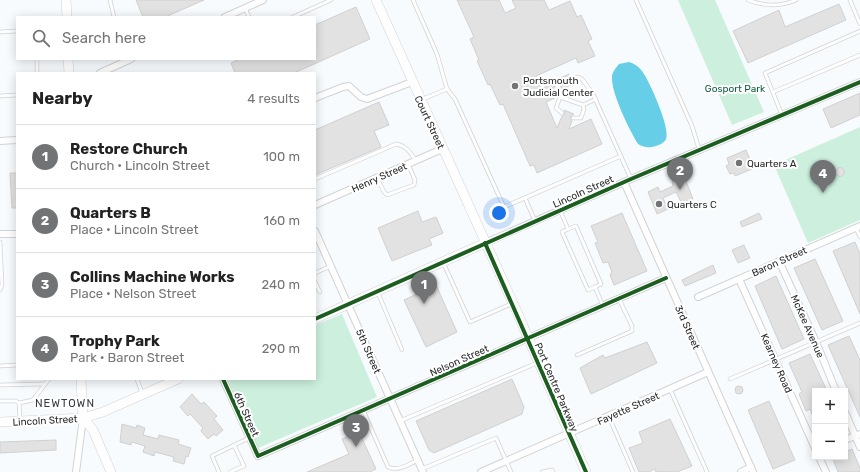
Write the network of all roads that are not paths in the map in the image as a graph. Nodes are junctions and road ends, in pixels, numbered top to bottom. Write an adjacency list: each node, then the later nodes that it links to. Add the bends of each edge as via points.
1 (66, 0): 14 (main road)
2 (110, 0): 15 (lane)
3 (263, 0): 13 (street)
4 (318, 0): 12 (lane)
5 (331, 0): 12 (lane)
6 (376, 0): 31 (main road, Court Street)
7 (413, 0): 34 (lane, via 437,54)
8 (636, 0): 49 (lane, via 692,126)
9 (748, 0): 10 (lane, via 769,5)
10 (796, 0)
11 (850, 0): 19 (lane)
12 (320, 5): 18 (lane)
13 (244, 8): 16 (street); 17 (lane)
14 (67, 16)
15 (114, 16)
16 (227, 16)
17 (248, 16)
18 (295, 16)
19 (860, 24)
20 (16, 31): 22 (lane)
21 (860, 31): 35 (lane, via 766,73)
22 (0, 32)
23 (860, 55): 35 (lane)
24 (37, 60): 27 (lane)
25 (68, 60): 28 (main road)
26 (129, 60): 29 (street)
27 (37, 72)
28 (69, 72)
29 (102, 72)
30 (571, 79): 40 (lane, via 582,79)
31 (412, 82): 39 (street, via 367,99 349,86); 41 (main road, Court Street)
32 (860, 82): 44 (street, Lincoln Street)
33 (560, 84): 38 (lane, via 556,89)
34 (447, 89): 41 (lane); 57 (lane, via 455,99 504,207)
35 (772, 92): 44 (lane)
36 (16, 95): 37 (lane)
37 (0, 96)
38 (560, 97): 42 (lane); 43 (lane, via 556,108)
39 (316, 98)
40 (596, 99): 42 (lane); 50 (lane)
41 (420, 101): 48 (main road, Court Street)
42 (583, 105): 45 (lane, via 581,118)
43 (562, 114)
44 (782, 116): 49 (street, Lincoln Street)
45 (573, 118)
46 (16, 140): 47 (street)
47 (0, 141)
48 (442, 149): 51 (street, Henry Street); 68 (main road, Court Street)
49 (699, 151): 55 (street, Lincoln Street)
50 (621, 156): 55 (lane); 57 (lane)
51 (416, 161): 52 (street, Henry Street); 54 (lane, via 410,150 396,144)
52 (408, 164): 53 (street, Henry Street); 53 (lane, via 415,183 408,187 390,195 385,194)
53 (377, 178): 58 (street, Henry Street)
54 (316, 179)
55 (631, 179): 56 (street, Lincoln Street)
56 (624, 182): 59 (street, Lincoln Street); 74 (street, 3rd Street)
57 (525, 198): 60 (lane)
58 (316, 205)
59 (560, 210): 60 (street, Lincoln Street); 62 (lane)
60 (535, 221): 68 (street, Lincoln Street)
61 (858, 227): 66 (lane); 70 (street, Baron Street)
62 (568, 229): 77 (lane, via 562,232 588,290); 77 (lane, via 576,226 601,284)
63 (316, 233): 72 (street, 5th Street)
64 (0, 234): 65 (street)
65 (16, 234)
66 (860, 237)
67 (0, 242): 69 (lane)
68 (485, 243): 71 (main road, Lincoln Street); 83 (main road, Port Centre Parkway)
69 (0, 256): 78 (lane)
70 (778, 261): 75 (street, Baron Street); 89 (street, McKee Avenue)
71 (443, 262): 79 (main road, Lincoln Street); 83 (lane, via 470,322)
72 (331, 266): 73 (lane); 84 (street, 5th Street)
73 (316, 273)
74 (666, 278): 82 (street, Nelson Street); 96 (street, 3rd Street)
75 (739, 279): 81 (street, Baron Street); 92 (street, Kearney Road)
76 (316, 284): 80 (lane)
77 (595, 287): 85 (lane)
78 (0, 290)
79 (377, 291): 84 (main road, Lincoln Street); 90 (lane)
80 (320, 292)
81 (698, 297)
82 (619, 299): 85 (street, Nelson Street); 91 (lane, via 632,326 632,332)
83 (513, 303): 88 (main road, Port Centre Parkway)
84 (348, 304): 86 (main road, Lincoln Street); 108 (street, 5th Street)
85 (603, 306): 88 (street, Nelson Street)
86 (316, 319)
87 (860, 323): 89 (lane)
88 (528, 338): 93 (main road, Port Centre Parkway); 108 (street, Nelson Street)
89 (816, 342): 92 (lane); 105 (street, McKee Avenue)
90 (402, 350)
91 (577, 355)
92 (775, 358): 97 (lane); 121 (street, Kearney Road)
93 (538, 362): 116 (lane); 118 (main road, Port Centre Parkway)
94 (16, 365): 95 (lane)
95 (0, 366)
96 (708, 372): 106 (street, Fayette Street); 128 (street, 3rd Street)
97 (730, 379)
98 (48, 380): 103 (lane)
99 (81, 380): 113 (main road)
100 (137, 380): 107 (lane)
101 (176, 380): 107 (main road, Lincoln Street)
102 (222, 380): 120 (street, 6th Street)
103 (45, 384): 104 (lane); 110 (lane, via 33,400)
104 (0, 385)
105 (835, 388)
106 (670, 389): 112 (street, Fayette Street); 140 (lane)
107 (143, 395): 113 (main road, Lincoln Street)
108 (390, 398): 111 (street, Nelson Street); 116 (street, 5th Street)
109 (0, 401): 110 (lane)
110 (19, 403): 115 (lane)
111 (363, 410): 124 (street, Nelson Street); 125 (lane, via 388,467 398,469)
112 (609, 416): 118 (street, Fayette Street); 139 (lane)
113 (83, 418): 115 (main road, Lincoln Street); 130 (street); 131 (main road, via 93,430)
114 (848, 418): 119 (street)
115 (20, 421): 117 (main road, Lincoln Street)
116 (400, 421): 125 (street, 5th Street)
117 (0, 422)
118 (569, 435): 127 (street, Fayette Street); 138 (main road, Port Centre Parkway)
119 (857, 435): 123 (street)
120 (249, 438): 122 (lane); 124 (street, 6th Street)
121 (812, 441)
122 (234, 445): 132 (lane, via 212,456); 133 (lane, via 244,466)
123 (860, 447)
124 (258, 456)
125 (418, 460): 129 (street, 5th Street)
126 (820, 460): 142 (street)
127 (507, 461): 129 (lane, via 496,438); 134 (street, Fayette Street); 135 (lane)
128 (752, 470): 141 (street)
129 (422, 471)
130 (76, 472)
131 (111, 472)
132 (219, 472)
133 (230, 472)
134 (481, 472)
135 (511, 472)
136 (542, 472): 137 (lane)
137 (553, 472)
138 (586, 472)
139 (632, 472)
140 (707, 472)
141 (741, 472)
142 (826, 472)

